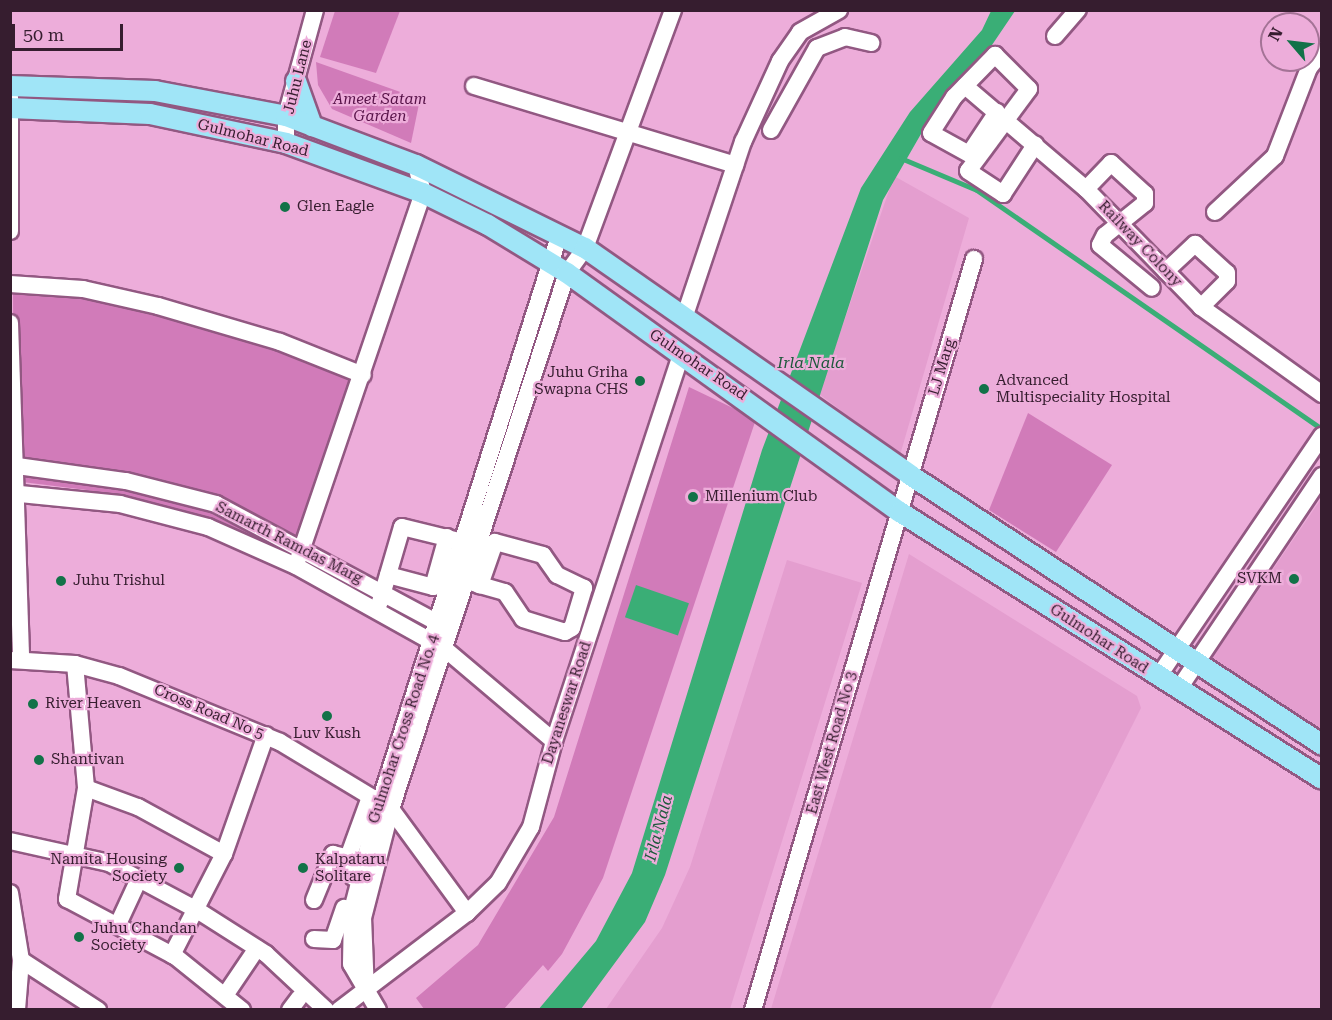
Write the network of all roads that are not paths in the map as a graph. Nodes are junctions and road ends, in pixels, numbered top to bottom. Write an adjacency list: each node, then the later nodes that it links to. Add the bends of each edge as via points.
1 (315, 10): 11 (street, Juhu Lane)
2 (673, 10): 20 (street, Gulmohar Cross Road No. 4)
3 (839, 10): 5 (street)
4 (1078, 10): 6 (street)
5 (810, 17): 7 (street)
6 (1055, 36)
7 (791, 42): 10 (street); 24 (street)
8 (871, 43): 10 (street, via 845,37 825,42)
9 (1322, 51): 27 (street, via 1309,68 1275,156)
10 (813, 53): 19 (street)
11 (296, 81): 17 (street, Juhu Lane); 18 (main road)
12 (10, 86): 17 (main road, Gulmohar Road, via 155,91)
13 (474, 86): 20 (street)
14 (965, 86): 16 (street, Railway Colony); 16 (street, via 990,56 997,56 1029,89); 16 (street, via 930,130 934,136 969,154)
15 (11, 105): 21 (main road, Gulmohar Road, via 150,114); 29 (street)
16 (1000, 115): 22 (street, Railway Colony); 22 (street, via 969,168 970,174 1003,194)
17 (286, 116): 18 (main road, Gulmohar Road); 21 (street, Juhu Lane)
18 (312, 126): 23 (main road, Gulmohar Road)
19 (771, 130)
20 (624, 134): 24 (street); 31 (street, Gulmohar Cross Road No. 4)
21 (286, 143): 26 (main road, Gulmohar Road)
22 (1035, 145): 25 (street, Railway Colony)
23 (416, 165): 26 (street); 30 (main road, Gulmohar Road)
24 (735, 165): 38 (street)
25 (1086, 189): 28 (street, Railway Colony); 28 (street, via 1112,163 1145,194 1145,202)
26 (423, 193): 33 (main road, Gulmohar Road); 41 (street)
27 (1215, 212)
28 (1121, 224): 34 (street, Railway Colony); 36 (street, via 1105,235 1101,249)
29 (10, 231)
30 (559, 236): 31 (main road, Gulmohar Road); 33 (street, Gulmohar Cross Road No. 4)
31 (585, 248): 33 (street, Gulmohar Cross Road No. 4); 38 (main road, Gulmohar Road)
32 (974, 259): 45 (street, LJ Marg)
33 (559, 268): 40 (main road, Gulmohar Road); 49 (street, Gulmohar Cross Road No. 4); 53 (street, Gulmohar Cross Road No. 4)
34 (1166, 271): 37 (street, Railway Colony); 37 (street, via 1195,244 1227,273 1227,281)
35 (10, 284): 41 (street, via 83,288 158,306 280,342)
36 (1152, 288)
37 (1202, 307): 42 (street, Railway Colony)
38 (684, 318): 45 (main road, Gulmohar Road, via 765,370)
39 (10, 323): 44 (street)
40 (681, 355): 48 (main road, Gulmohar Road, via 755,404); 65 (street, Dayaneswar Road)
41 (363, 375): 50 (street)
42 (1322, 394)
43 (1319, 439): 58 (street)
44 (12, 464): 47 (street); 50 (street, Samarth Ramdas Marg, via 126,481 216,504)
45 (909, 475): 48 (street, East West Road No 3); 58 (main road, Gulmohar Road)
46 (1322, 476): 61 (street)
47 (12, 492): 51 (street, Samarth Ramdas Marg, via 131,507 208,527); 59 (street)
48 (900, 512): 62 (main road, Gulmohar Road); 93 (street, East West Road No 3)
49 (455, 540): 52 (street, via 433,587); 52 (street, via 405,525); 56 (street, Gulmohar Cross Road No. 4)
50 (302, 546): 51 (street); 54 (street, Samarth Ramdas Marg)
51 (296, 566): 55 (street, Samarth Ramdas Marg)
52 (388, 575): 54 (street)
53 (473, 583): 53 (street, via 509,594 523,619 565,632 572,628 584,588 557,575 543,555 497,542); 56 (street, Gulmohar Cross Road No. 4)
54 (383, 592): 55 (street); 56 (street, Samarth Ramdas Marg)
55 (377, 611): 57 (street, Samarth Ramdas Marg)
56 (444, 627): 57 (street, Gulmohar Cross Road No. 4)
57 (438, 646): 65 (street, Samarth Ramdas Marg); 69 (street, Gulmohar Cross Road No. 4)
58 (1173, 649): 61 (main road, Gulmohar Road); 62 (street)
59 (16, 659): 60 (street, Cross Road No 5)
60 (75, 664): 64 (street, Cross Road No 5, via 185,699); 68 (street)
61 (1194, 664): 63 (street); 66 (main road, Gulmohar Road)
62 (1158, 677): 63 (main road, Gulmohar Road)
63 (1178, 690): 67 (main road, Gulmohar Road)
64 (266, 735): 69 (street, Cross Road No 5); 72 (street, via 251,802)
65 (554, 741): 78 (street, Dayaneswar Road, via 531,827 498,883)
66 (1322, 745)
67 (1322, 779)
68 (86, 788): 71 (street); 72 (street, via 138,807)
69 (381, 803): 73 (street); 78 (street); 82 (street, Gulmohar Cross Road No. 4); 85 (street, Gulmohar Cross Road No. 4, via 363,918)
70 (10, 841): 71 (street)
71 (72, 851): 74 (street); 79 (street, via 68,900)
72 (224, 854): 77 (street)
73 (347, 860): 76 (street, via 337,853 329,859); 82 (street, via 356,867)
74 (139, 879): 77 (street); 79 (street)
75 (10, 893): 84 (street)
76 (314, 900)
77 (197, 910): 81 (street); 83 (street)
78 (467, 913): 85 (street, Dayaneswar Road)
79 (119, 922): 83 (street)
80 (314, 939): 82 (street)
81 (251, 941): 86 (street); 90 (street)
82 (342, 941): 85 (street)
83 (172, 955): 86 (street)
84 (21, 960): 87 (street); 88 (street)
85 (366, 992): 91 (street, Dayaneswar Road); 92 (street)
86 (224, 993): 89 (street)
87 (17, 1010)
88 (98, 1010)
89 (242, 1010)
90 (326, 1010)
91 (339, 1010)
92 (378, 1010)
93 (753, 1010)

